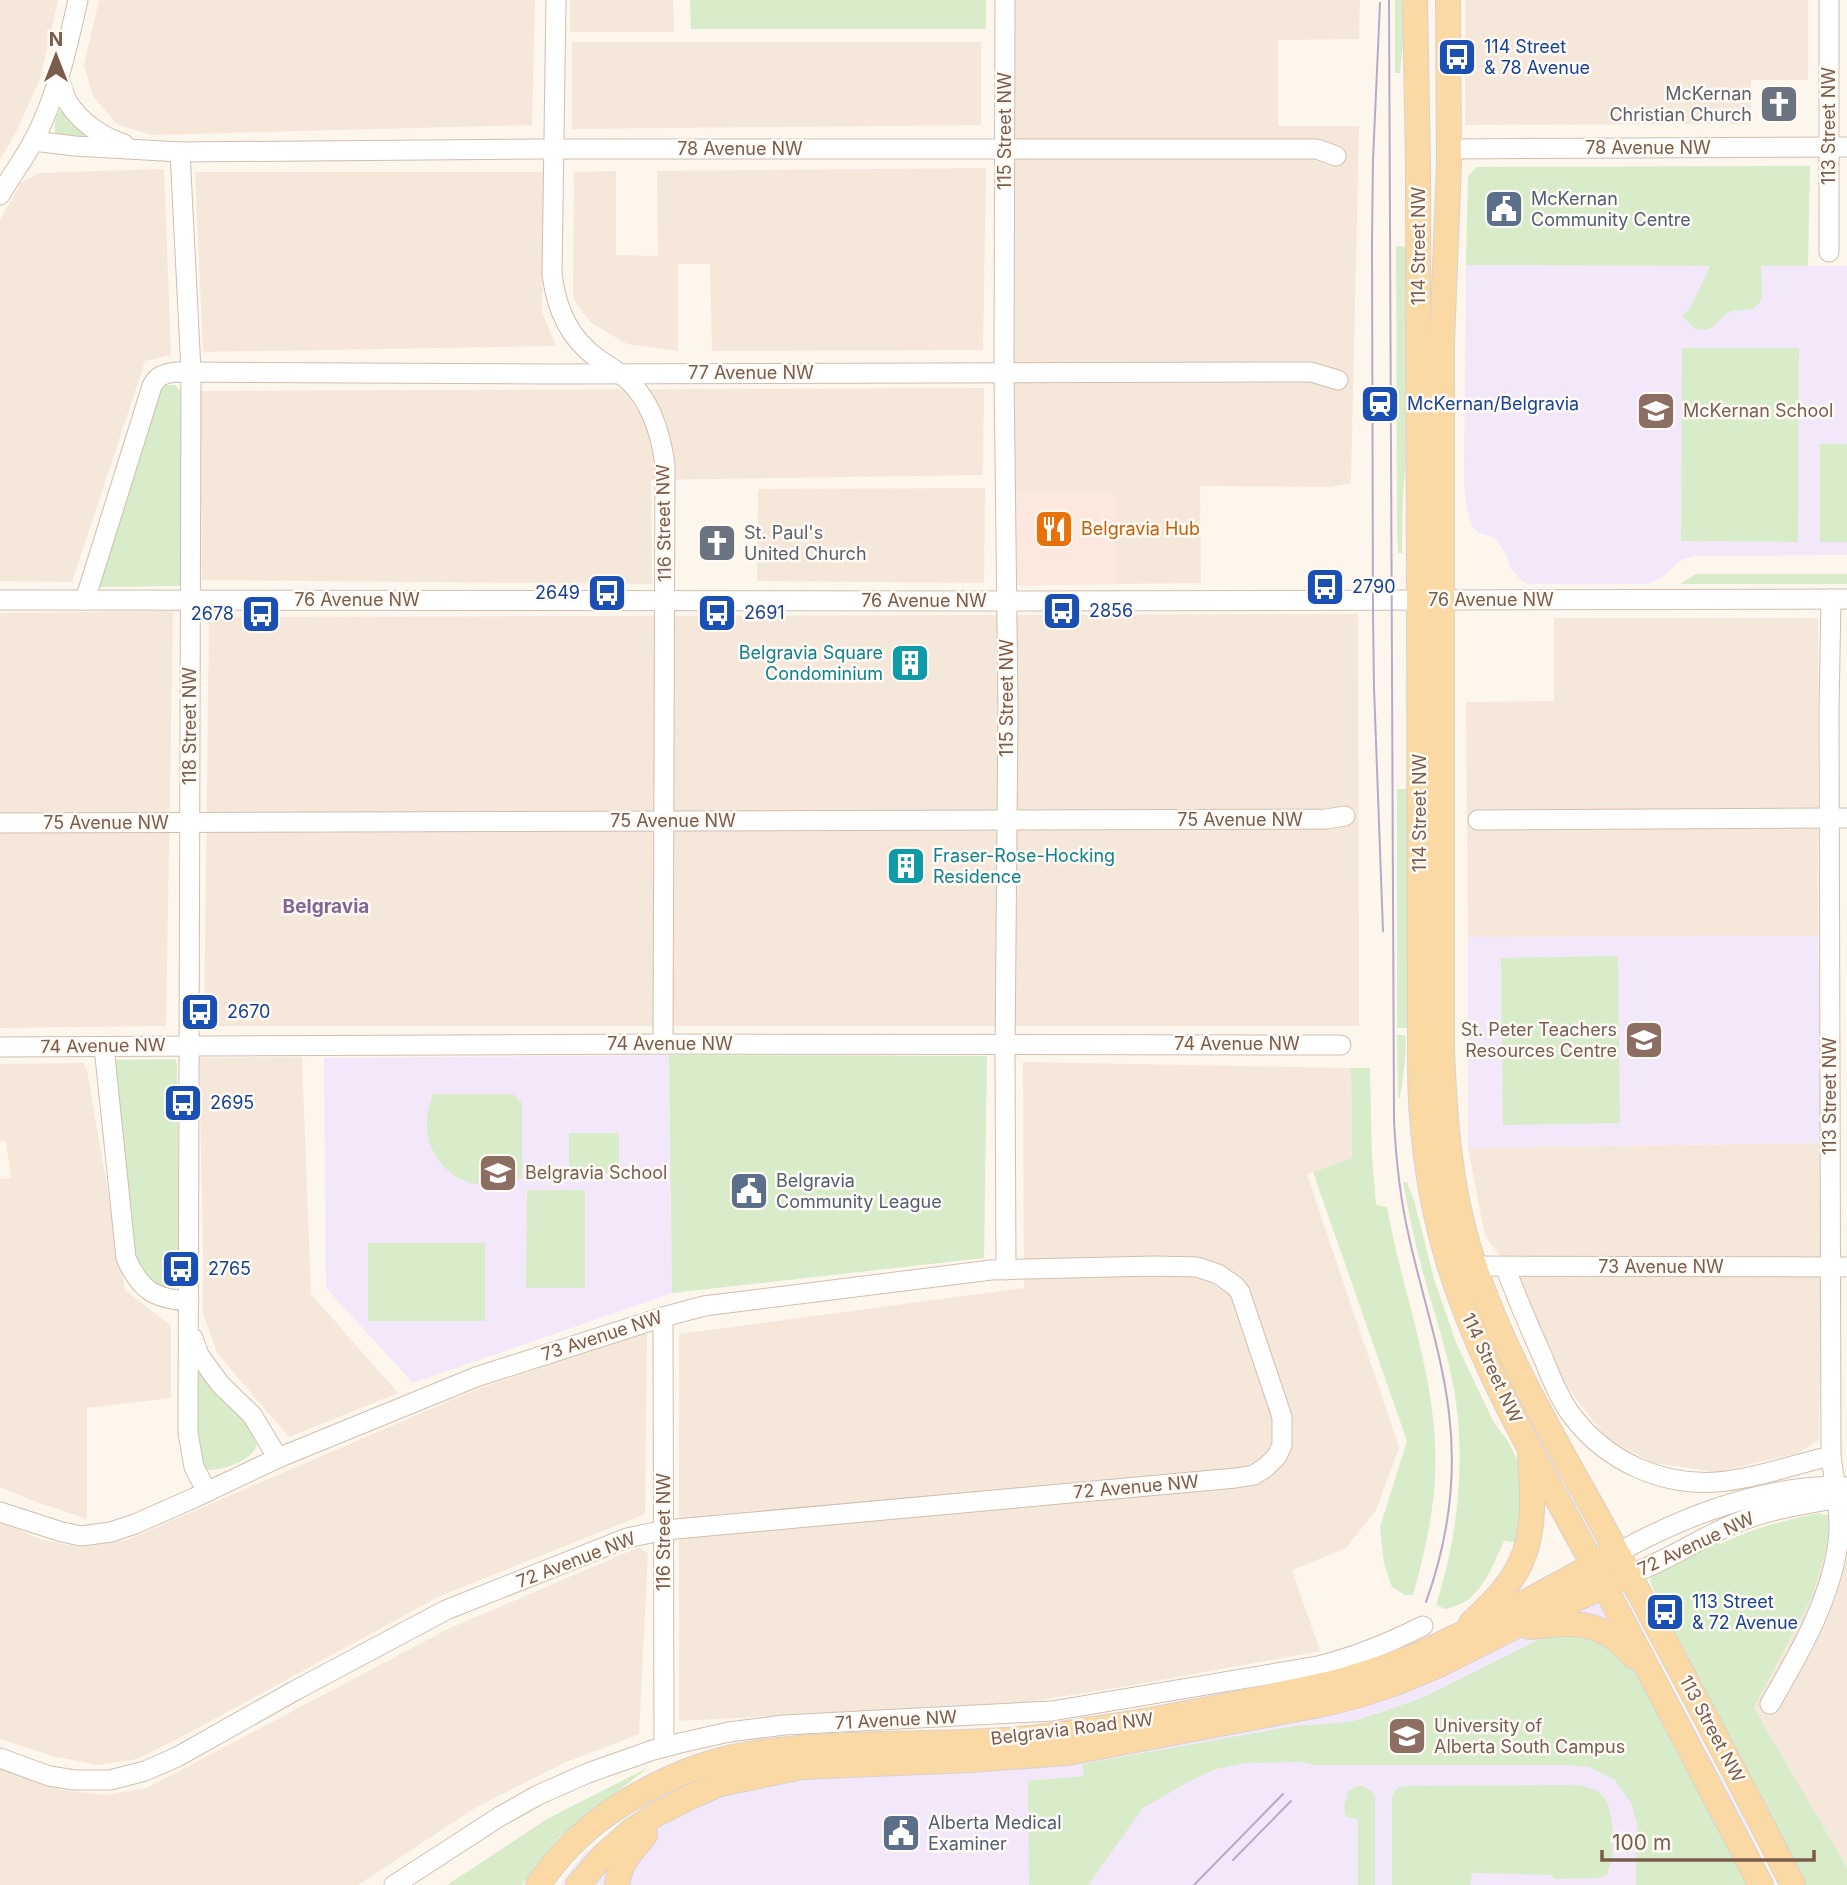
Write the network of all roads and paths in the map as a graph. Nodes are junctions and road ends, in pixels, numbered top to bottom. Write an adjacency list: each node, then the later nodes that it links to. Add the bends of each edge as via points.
1 (78, 0): 7 (street)
2 (556, 0): 10 (street, 116 Street NW)
3 (1005, 0): 13 (street, 115 Street NW)
4 (1415, 0): 26 (main road, 114 Street NW)
5 (1448, 0): 11 (main road, 114 Street NW)
6 (1829, 0): 9 (street, 113 Street NW)
7 (59, 80): 8 (street); 12 (street, 78 Avenue NW, via 67,100 93,129)
8 (33, 141): 12 (street, 78 Avenue NW); 16 (street)
9 (1838, 147): 11 (street, 78 Avenue NW); 17 (street, 113 Street NW)
10 (554, 149): 13 (street, 78 Avenue NW); 14 (street, 78 Avenue NW); 20 (street, 116 Street NW, via 552,274 558,303 578,341)
11 (1448, 149): 26 (main road, 114 Street NW)
12 (142, 150): 14 (street, 78 Avenue NW)
13 (1005, 150): 15 (street, 78 Avenue NW, via 1317,149); 19 (street, 115 Street NW)
14 (180, 152): 18 (street, 118 Street NW)
15 (1336, 156)
16 (0, 195)
17 (1829, 252)
18 (191, 371): 20 (street, 77 Avenue NW); 22 (street, 118 Street NW); 25 (street, 77 Avenue NW, via 155,379)
19 (1004, 372): 20 (street, 77 Avenue NW); 21 (street, 77 Avenue NW, via 1311,372); 28 (street, 115 Street NW)
20 (619, 373): 27 (street, 116 Street NW, via 647,407 663,450)
21 (1338, 380)
22 (191, 599): 25 (street, 76 Avenue NW); 27 (street, 76 Avenue NW); 35 (street, 118 Street NW)
23 (1839, 599): 26 (street, 76 Avenue NW); 30 (street, 113 Street NW)
24 (0, 600): 25 (street, 76 Avenue NW)
25 (85, 600)
26 (1430, 600): 28 (street, 76 Avenue NW); 42 (main road, 114 Street NW, via 1444,1107 1454,1188); 49 (main road, 114 Street NW, via 1420,1051 1424,1139 1457,1290)
27 (665, 601): 28 (street, 76 Avenue NW); 31 (street, 116 Street NW)
28 (1006, 601): 33 (street, 115 Street NW)
29 (1345, 816): 33 (street, 75 Avenue NW)
30 (1838, 818): 32 (street); 44 (street, 113 Street NW)
31 (664, 820): 33 (street, 75 Avenue NW); 35 (street, 75 Avenue NW); 36 (street, 116 Street NW)
32 (1478, 820)
33 (1007, 821): 37 (street, 115 Street NW)
34 (0, 823): 35 (street, 75 Avenue NW)
35 (189, 823): 38 (street, 118 Street NW)
36 (663, 1044): 37 (street, 74 Avenue NW); 38 (street, 74 Avenue NW)
37 (1005, 1044): 39 (street, 74 Avenue NW); 45 (street, 115 Street NW)
38 (190, 1045): 41 (street, 74 Avenue NW); 46 (street, 118 Street NW)
39 (1341, 1045)
40 (0, 1047): 41 (street, 74 Avenue NW)
41 (104, 1047): 46 (street, via 126,1258 134,1276 153,1294)
42 (1474, 1266): 43 (street, 73 Avenue NW); 58 (main road, 114 Street NW, via 1510,1352)
43 (1505, 1267): 44 (street, 73 Avenue NW); 51 (street, via 1563,1401 1583,1429 1617,1457 1661,1476 1702,1482 1736,1479)
44 (1839, 1267): 51 (street, 113 Street NW)
45 (1006, 1270): 47 (street, 73 Avenue NW, via 704,1306); 50 (street, 73 Avenue NW, via 1154,1266 1197,1267 1218,1274 1240,1292 1282,1417 1282,1445)
46 (189, 1301): 48 (street, 118 Street NW)
47 (663, 1317): 52 (street, 73 Avenue NW, via 476,1377); 57 (street, 116 Street NW)
48 (189, 1325): 52 (street, 118 Street NW, via 199,1355 252,1415); 53 (street, 118 Street NW, via 188,1433 194,1467)
49 (1529, 1447): 60 (main road, 114 Street NW); 63 (main road, via 1532,1511 1525,1550 1514,1576)
50 (1277, 1456): 57 (street, 72 Avenue NW, via 1254,1475 1236,1478)
51 (1831, 1456): 54 (street, 113 Street NW)
52 (278, 1458): 53 (street, 73 Avenue NW)
53 (207, 1492): 56 (street, 73 Avenue NW, via 135,1524 97,1535 62,1532)
54 (1842, 1492): 55 (street, 72 Avenue NW, via 1775,1492); 59 (street, 72 Avenue NW, via 1740,1521); 65 (street, 113 Street NW, via 1834,1561 1822,1600)
55 (1727, 1505): 58 (street, 72 Avenue NW, via 1683,1520); 59 (street, via 1713,1520 1640,1560)
56 (0, 1512)
57 (665, 1530): 66 (street, 116 Street NW); 67 (street, 72 Avenue NW, via 627,1538 446,1610 145,1771 110,1780 75,1780)
58 (1617, 1553): 59 (main road, 114 Street NW); 60 (main road, Belgravia Road NW)
59 (1628, 1575): 60 (main road, Belgravia Road NW); 75 (main road, 113 Street NW)
60 (1603, 1585): 62 (main road, Belgravia Road NW); 63 (main road, Belgravia Road NW); 64 (main road, 113 Street NW)
61 (1423, 1626): 66 (street, 71 Avenue NW, via 1379,1648 1318,1667 1052,1711 770,1727)
62 (1508, 1630): 64 (main road, via 1572,1623 1593,1626 1625,1646); 68 (main road, Belgravia Road NW, via 1396,1683 1324,1704 1067,1753 802,1767 720,1784)
63 (1462, 1633): 69 (main road, Belgravia Road NW, via 1365,1674 1143,1721 1018,1740 825,1747 735,1757 695,1768 642,1792 580,1835)
64 (1654, 1682): 74 (main road, 113 Street NW)
65 (1770, 1704)
66 (664, 1746): 70 (street, 71 Avenue NW, via 530,1800)
67 (0, 1758)
68 (655, 1815): 72 (main road, Belgravia Road NW, via 602,1857); 73 (main road, via 625,1859)
69 (556, 1860): 71 (main road, Belgravia Road NW); 72 (street)
70 (394, 1885)
71 (538, 1885)
72 (578, 1885)
73 (617, 1885)
74 (1761, 1885)
75 (1793, 1885)

